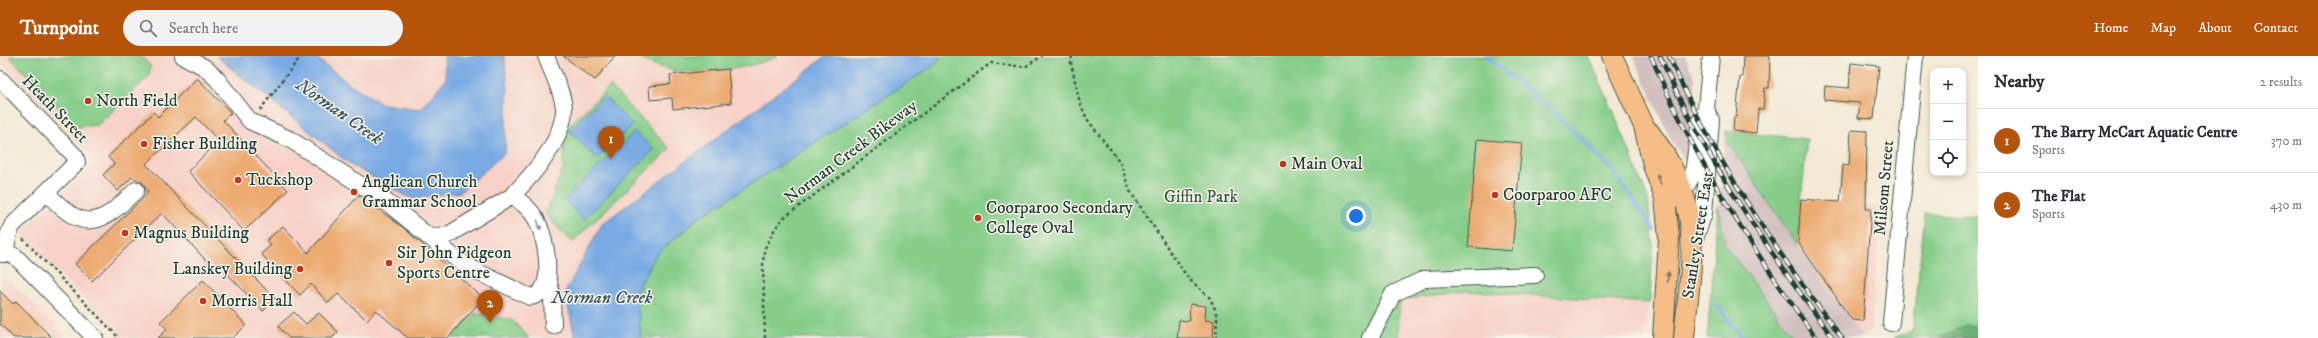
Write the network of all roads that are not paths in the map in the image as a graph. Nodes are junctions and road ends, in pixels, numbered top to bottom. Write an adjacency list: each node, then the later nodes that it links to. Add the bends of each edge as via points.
1 (183, 56): 17 (street, via 204,67 216,78 250,120 309,151 340,174 384,200)
2 (546, 56): 9 (street, via 564,111 557,135 547,155)
3 (1612, 56): 8 (main road)
4 (1711, 56): 7 (street, Stanley Street East)
5 (1915, 56): 24 (street, Milsom Street)
6 (0, 79): 11 (street, Heath Street, via 77,160 74,167)
7 (1706, 109): 12 (street, Stanley Street East, via 1700,121 1692,174); 18 (street, Stanley Street East, one-way to 18, via 1711,120 1704,213)
8 (1644, 126): 12 (main road, via 1667,156); 15 (main road, one-way to 8)
9 (534, 171): 13 (street); 14 (street)
10 (136, 190): 11 (street, via 114,212 91,221 79,220 63,210)
11 (47, 193): 19 (street, Heath Street, via 12,228)
12 (1684, 193): 15 (street, Stanley Street East); 18 (main road, via 1689,210)
13 (512, 196): 14 (street); 16 (street)
14 (526, 206): 22 (street, one-way to 22, via 538,221)
15 (1667, 217): 28 (main road, Stanley Street East, one-way to 15, via 1669,270)
16 (455, 230): 17 (street, via 439,237); 20 (street, via 451,243)
17 (427, 236): 20 (street)
18 (1693, 246): 29 (main road, Stanley Street East)
19 (2, 254): 26 (street, via 16,257)
20 (459, 261): 23 (street, via 520,294)
21 (1535, 275): 27 (street, via 1424,279 1393,294)
22 (548, 277): 23 (street, via 546,286); 25 (street)
23 (534, 297): 25 (street, via 544,308)
24 (1891, 323)
25 (555, 332)
26 (96, 338)
27 (1370, 338)
28 (1663, 338)
29 (1684, 338)

